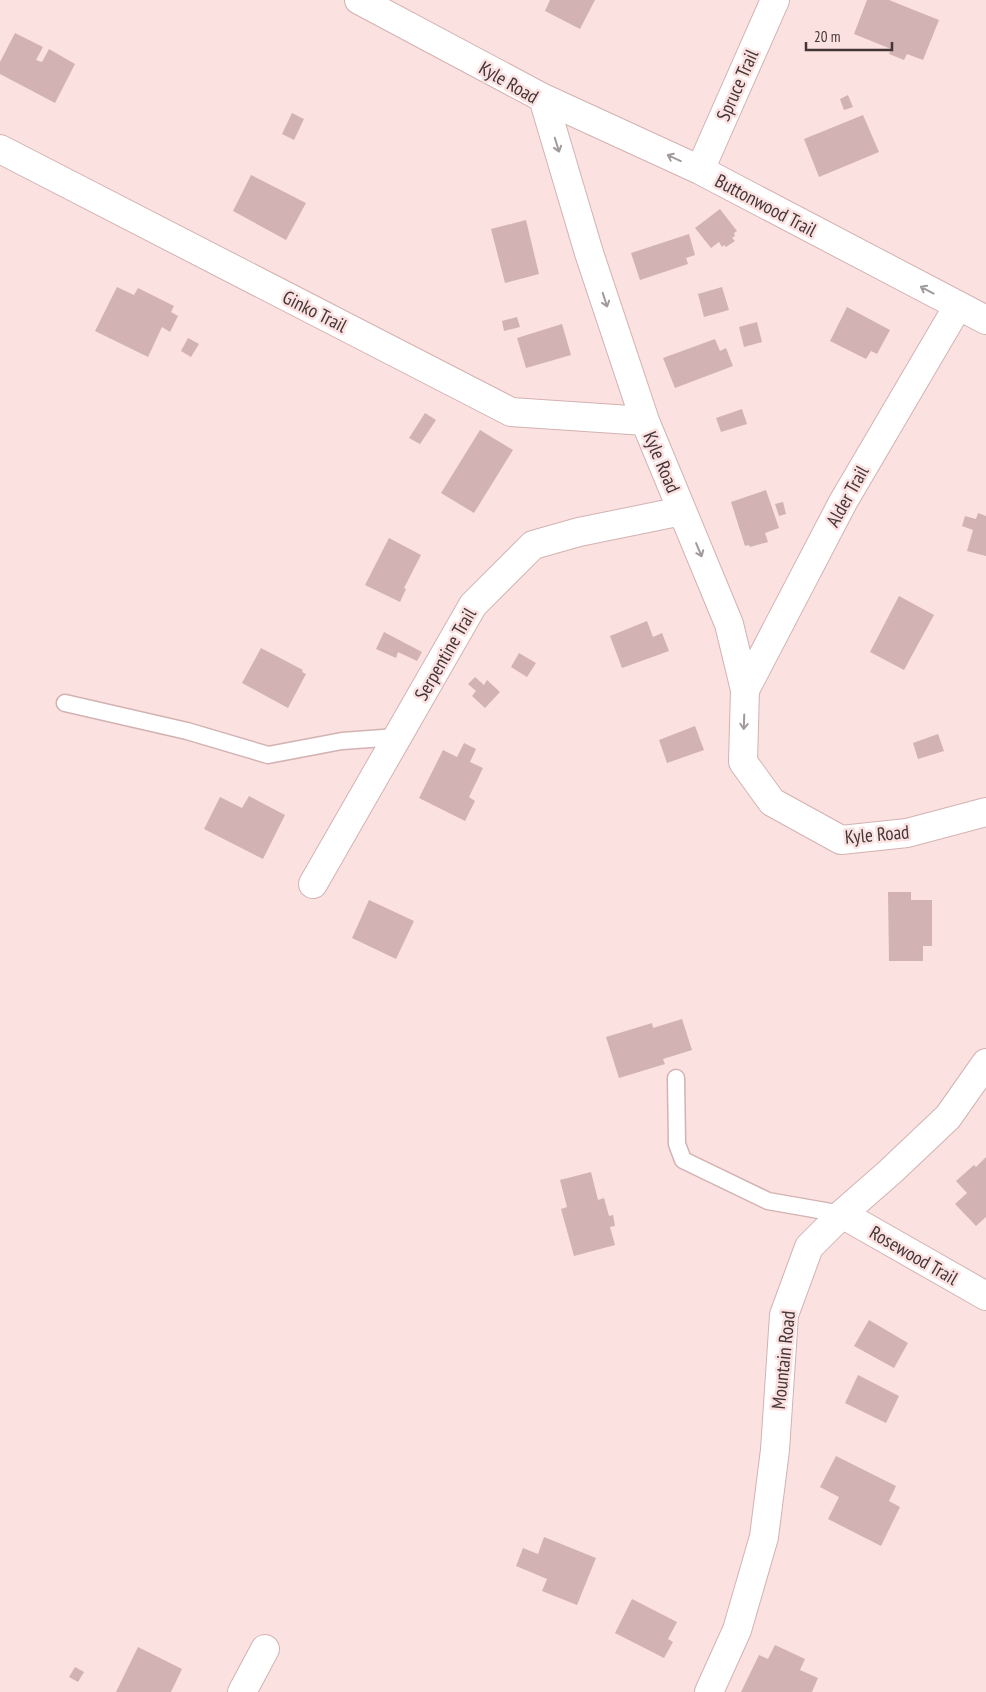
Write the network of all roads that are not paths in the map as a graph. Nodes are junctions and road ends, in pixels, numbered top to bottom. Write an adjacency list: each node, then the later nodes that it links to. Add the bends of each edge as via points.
1 (358, 0): 3 (street, Kyle Road)
2 (775, 0): 5 (street, Spruce Trail)
3 (543, 98): 5 (street, Buttonwood Trail, one-way to 3); 8 (street, Kyle Road, one-way to 8, via 589,253)
4 (0, 149): 8 (street, Ginko Trail, via 511,412)
5 (700, 170): 6 (street, Buttonwood Trail, one-way to 5)
6 (958, 306): 7 (street, Buttonwood Trail); 10 (street, Alder Trail, via 842,502)
7 (986, 320)
8 (645, 421): 9 (street, Kyle Road)
9 (682, 511): 10 (street, Kyle Road, one-way to 10, via 730,624); 12 (street, Serpentine Trail, via 533,545 473,605)
10 (745, 690): 13 (street, Kyle Road, one-way to 13, via 743,762 772,802 840,840 907,833)
11 (65, 703): 12 (lane, via 187,731 268,755 342,740)
12 (397, 737): 14 (street, Serpentine Trail)
13 (986, 812)
14 (313, 884)
15 (986, 1063): 17 (street, Mountain Road, via 948,1117)
16 (676, 1078): 17 (lane, via 677,1144 684,1160 768,1201)
17 (842, 1214): 18 (street, Rosewood Trail); 21 (street, Mountain Road, via 809,1246 784,1315 764,1537 738,1630)
18 (986, 1296)
19 (265, 1649): 20 (street)
20 (242, 1692)
21 (709, 1692)

